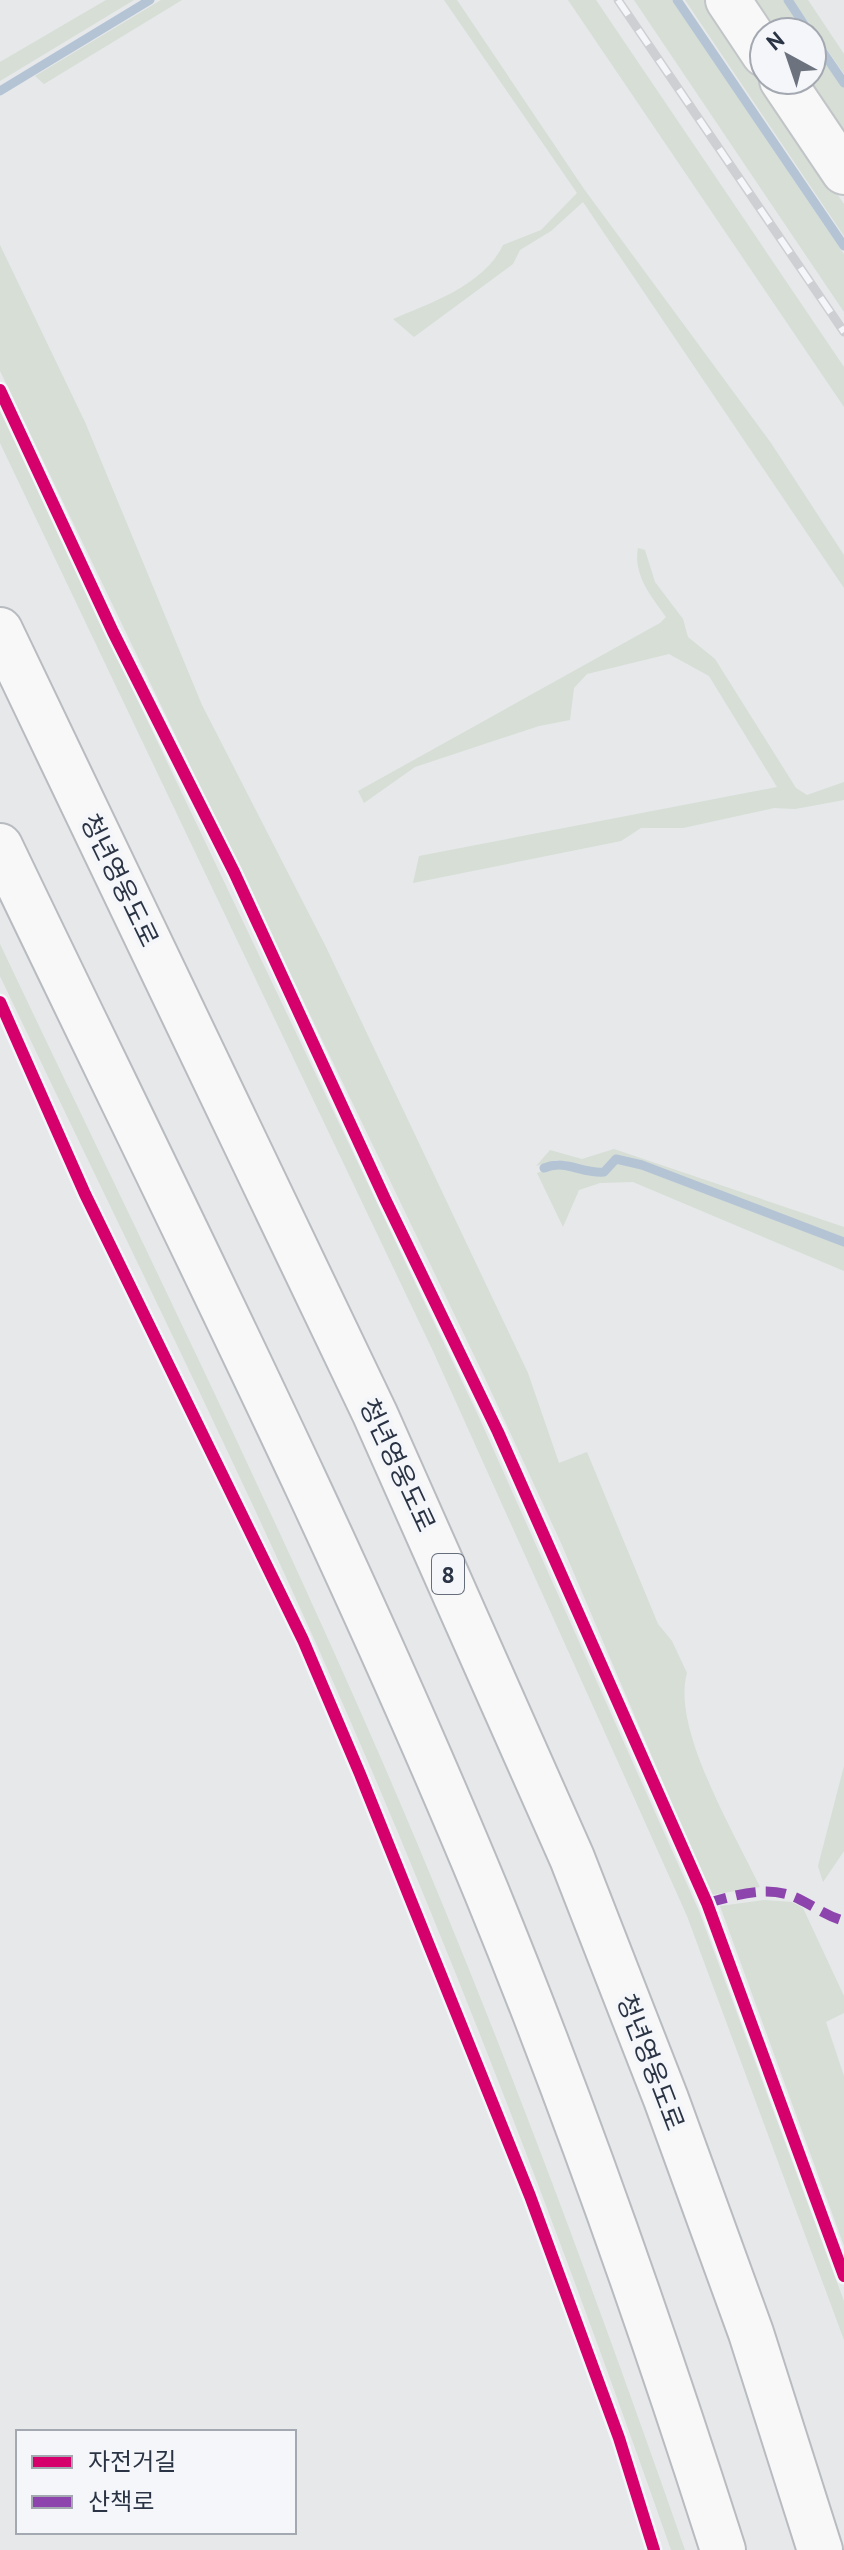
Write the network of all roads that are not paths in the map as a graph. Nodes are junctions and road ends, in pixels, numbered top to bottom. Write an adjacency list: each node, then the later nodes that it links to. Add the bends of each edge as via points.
1 (728, 0): 2 (main road)
2 (748, 30)
3 (793, 96): 4 (main road)
4 (844, 172)
5 (0, 630): 8 (main road, 청년영웅도로 / 8, via 375,1414 572,1858 740,2304)
6 (0, 846): 7 (main road, via 291,1454 481,1879 590,2160)
7 (723, 2550)
8 (820, 2550)

